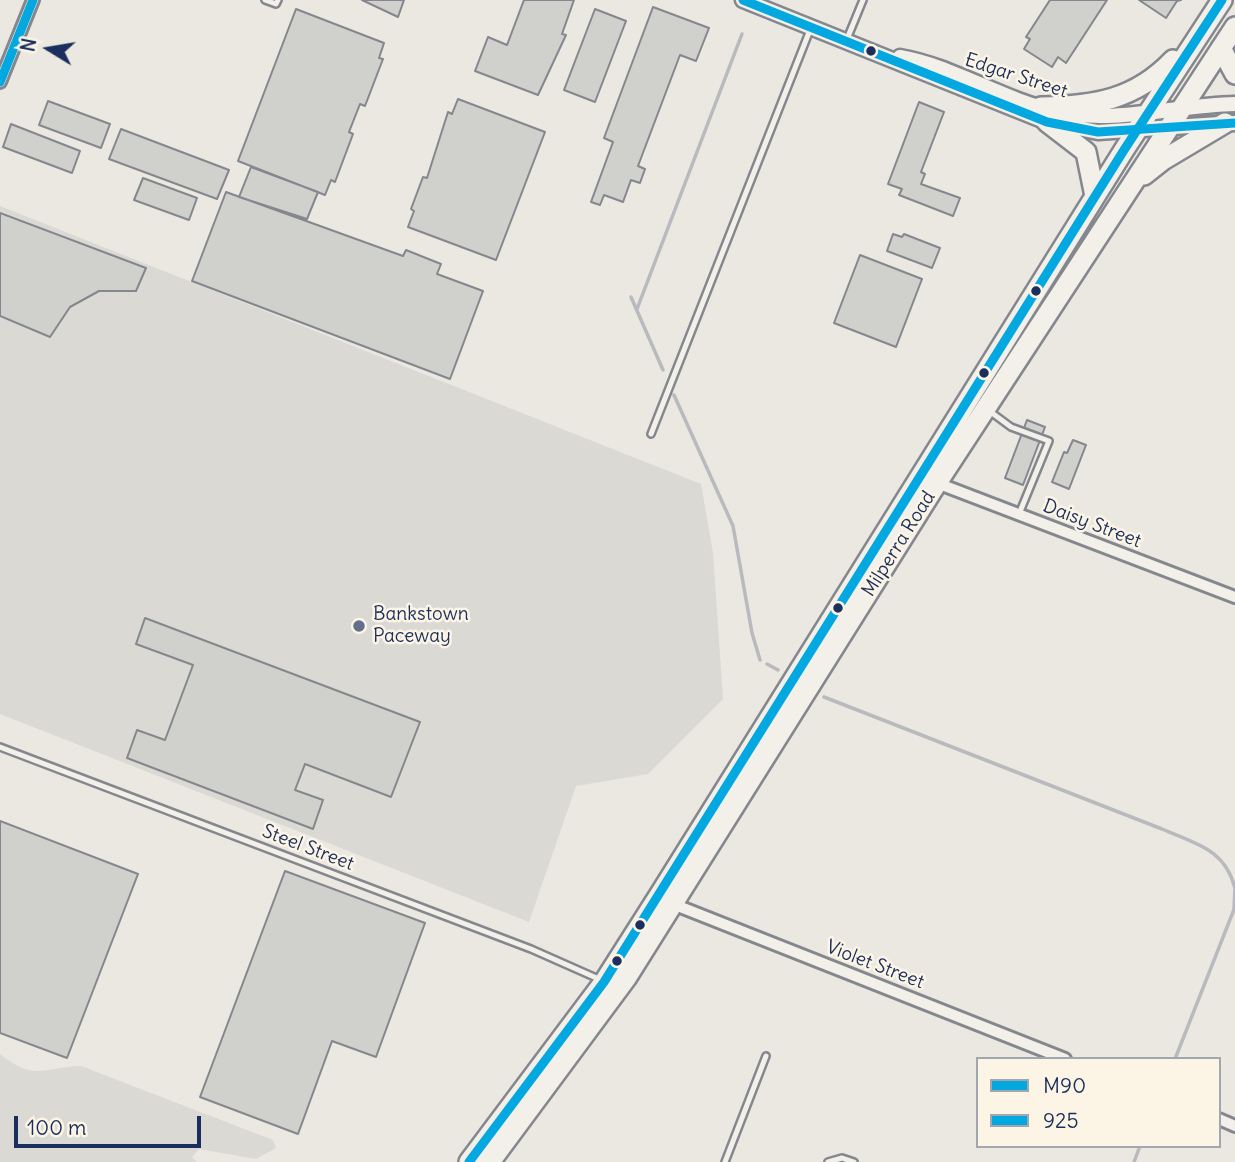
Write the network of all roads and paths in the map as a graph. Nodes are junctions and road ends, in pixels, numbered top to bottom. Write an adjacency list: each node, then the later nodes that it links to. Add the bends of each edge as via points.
1 (33, 0): 13 (street)
2 (265, 0): 3 (lane, via 276,4)
3 (278, 0)
4 (743, 0): 8 (main road, Edgar Street)
5 (863, 0): 10 (lane)
6 (1222, 0): 7 (highway, Milperra Road)
7 (1205, 24): 16 (highway, Milperra Road); 17 (highway, via 1161,72 1131,93)
8 (811, 27): 10 (main road, Edgar Street); 24 (lane)
9 (1235, 27): 11 (highway, Milperra Road)
10 (846, 41): 17 (main road, Edgar Street, via 916,72)
11 (1221, 48): 12 (highway); 15 (highway, Milperra Road)
12 (1235, 74)
13 (0, 82)
14 (1235, 104): 15 (main road, Edgar Street)
15 (1183, 108): 16 (main road, Edgar Street); 19 (highway, Milperra Road)
16 (1149, 112): 17 (main road, Edgar Street); 20 (highway, Milperra Road)
17 (1044, 115): 20 (main road, Edgar Street, via 1098,132); 22 (highway, via 1086,152)
18 (1230, 123): 19 (main road, Edgar Street); 21 (highway, via 1163,160)
19 (1169, 128): 20 (main road, Edgar Street); 21 (highway, Milperra Road)
20 (1137, 129): 22 (highway, Milperra Road)
21 (1128, 190): 23 (highway, Milperra Road)
22 (1095, 196): 30 (highway, Milperra Road)
23 (986, 408): 25 (highway, Milperra Road); 26 (lane, via 1011,427 1049,440)
24 (651, 434)
25 (937, 483): 26 (street, Daisy Street); 29 (highway, Milperra Road)
26 (1019, 514): 27 (street, Daisy Street)
27 (1235, 597)
28 (0, 747): 30 (lane, Steel Street, via 518,944)
29 (673, 904): 32 (street, Violet Street); 34 (highway, Milperra Road, via 627,976)
30 (604, 982): 33 (highway, Milperra Road)
31 (766, 1056): 35 (lane)
32 (1060, 1057)
33 (469, 1162)
34 (490, 1162)
35 (724, 1162)
36 (828, 1162): 37 (lane, via 842,1158)
37 (854, 1162)

